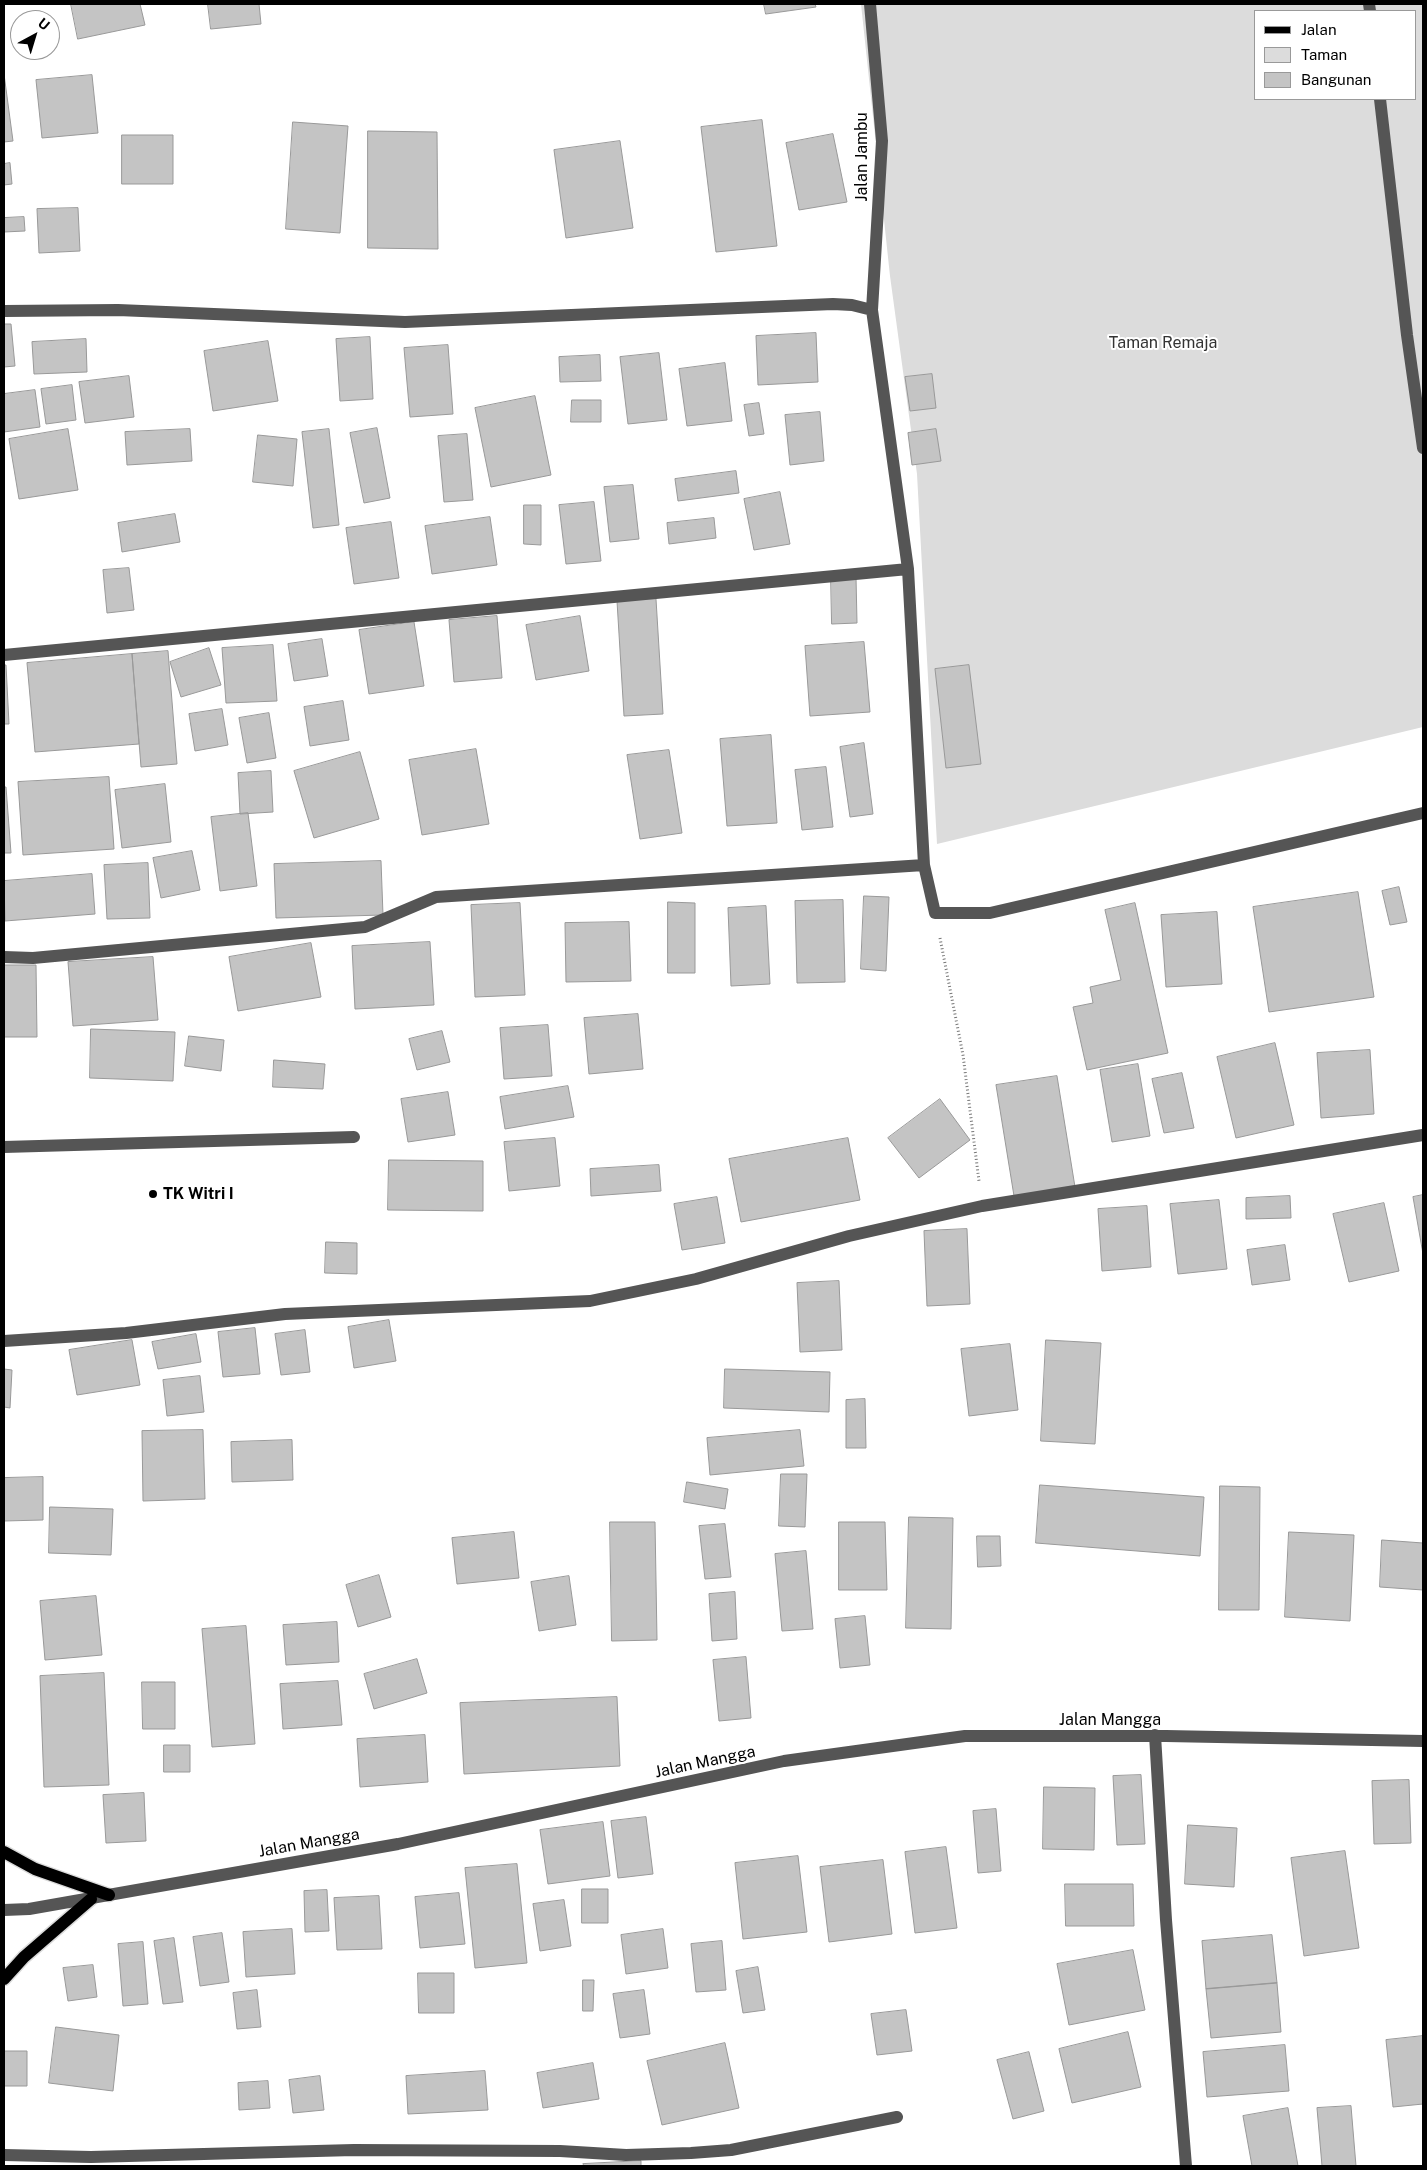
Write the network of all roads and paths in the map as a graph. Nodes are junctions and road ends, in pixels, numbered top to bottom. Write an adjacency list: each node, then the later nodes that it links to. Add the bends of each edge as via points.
1 (870, 4): 3 (street, Jalan Jambu, via 882,140)
2 (1380, 100): 5 (street)
3 (872, 310): 4 (street, via 833,304 405,322 118,310); 6 (street, Jalan Jambu)
4 (4, 312)
5 (1423, 448)
6 (908, 570): 7 (street); 9 (street, Jalan Jambu)
7 (4, 655)
8 (1423, 813): 10 (street, via 990,913)
9 (924, 865): 10 (street, Jalan Jambu); 11 (street, via 436,897 365,927 33,958)
10 (935, 913): 15 (path, via 963,1055)
11 (4, 957)
12 (1423, 1135): 15 (street)
13 (354, 1137): 14 (street)
14 (4, 1147)
15 (982, 1206): 16 (street, via 849,1236 696,1279 590,1301 285,1314 126,1333)
16 (4, 1341)
17 (1155, 1735): 18 (street, Jalan Mangga); 20 (street, Jalan Mangga, via 965,1736 784,1761 398,1844); 26 (street)
18 (1423, 1740)
19 (4, 1852): 20 (main road, via 35,1869)
20 (109, 1895): 21 (street, Jalan Mangga)
21 (91, 1898): 22 (street, Jalan Mangga); 23 (main road)
22 (4, 1910)
23 (4, 1979)
24 (897, 2117): 25 (street, via 731,2150 691,2153 626,2155 560,2151 354,2150 91,2157)
25 (4, 2155)
26 (1186, 2166)

